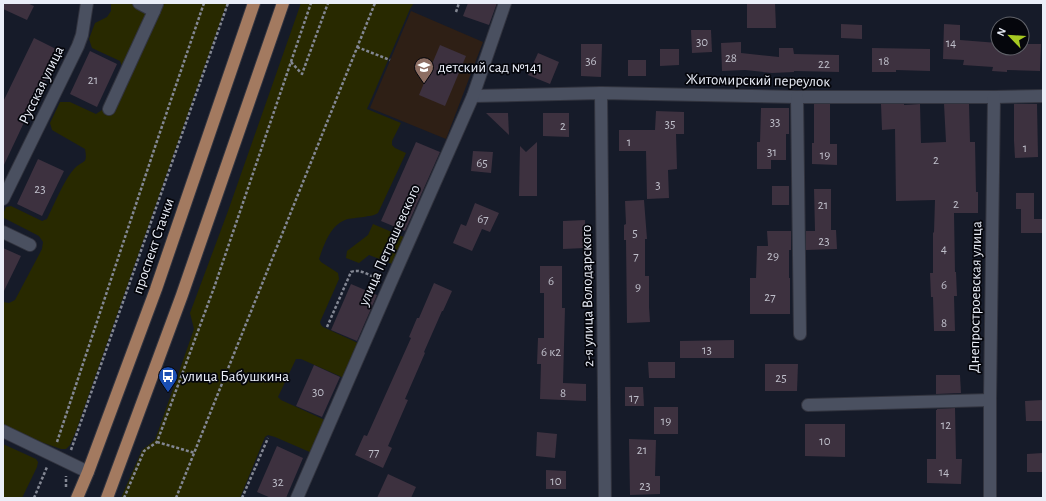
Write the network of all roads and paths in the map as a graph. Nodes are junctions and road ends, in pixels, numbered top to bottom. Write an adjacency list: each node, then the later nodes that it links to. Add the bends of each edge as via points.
1 (87, 3): 23 (street, Русская улица, via 78,46)
2 (139, 3): 12 (street)
3 (204, 3): 35 (path)
4 (228, 3): 36 (path)
5 (254, 3): 37 (main road, проспект Стачки, via 156,289)
6 (283, 3): 41 (main road, via 182,295)
7 (311, 3): 16 (path)
8 (328, 3): 16 (path, via 302,74)
9 (375, 3): 14 (path)
10 (459, 3): 13 (path)
11 (505, 3): 18 (street, улица Петрашевского)
12 (156, 7): 22 (street)
13 (456, 12)
14 (357, 46): 15 (path); 34 (path)
15 (390, 60)
16 (291, 62): 33 (path, via 215,285)
17 (601, 93): 18 (street, Житомирский переулок); 20 (street, Житомирский переулок); 46 (street, 2-я улица Володарского)
18 (473, 96): 26 (street, улица Петрашевского)
19 (1043, 96): 21 (street, Житомирский переулок)
20 (797, 97): 21 (street, Житомирский переулок); 28 (street)
21 (994, 97): 29 (street, Днепростроевская улица)
22 (109, 109)
23 (3, 198)
24 (3, 232): 25 (street)
25 (30, 245)
26 (390, 284): 27 (path, via 359,271 351,272); 45 (street, улица Петрашевского)
27 (327, 327)
28 (800, 334)
29 (990, 400): 30 (street); 47 (street, Днепростроевская улица)
30 (808, 405)
31 (3, 431): 35 (street)
32 (268, 438): 44 (path)
33 (157, 442): 34 (path); 42 (path, via 144,451)
34 (195, 453): 43 (path)
35 (52, 454): 36 (street); 39 (path)
36 (67, 461): 37 (street); 38 (path)
37 (88, 472): 40 (main road, проспект Стачки)
38 (65, 491)
39 (34, 498)
40 (77, 498)
41 (106, 498)
42 (124, 498)
43 (176, 498)
44 (242, 498)
45 (297, 498)
46 (605, 498)
47 (990, 498)

